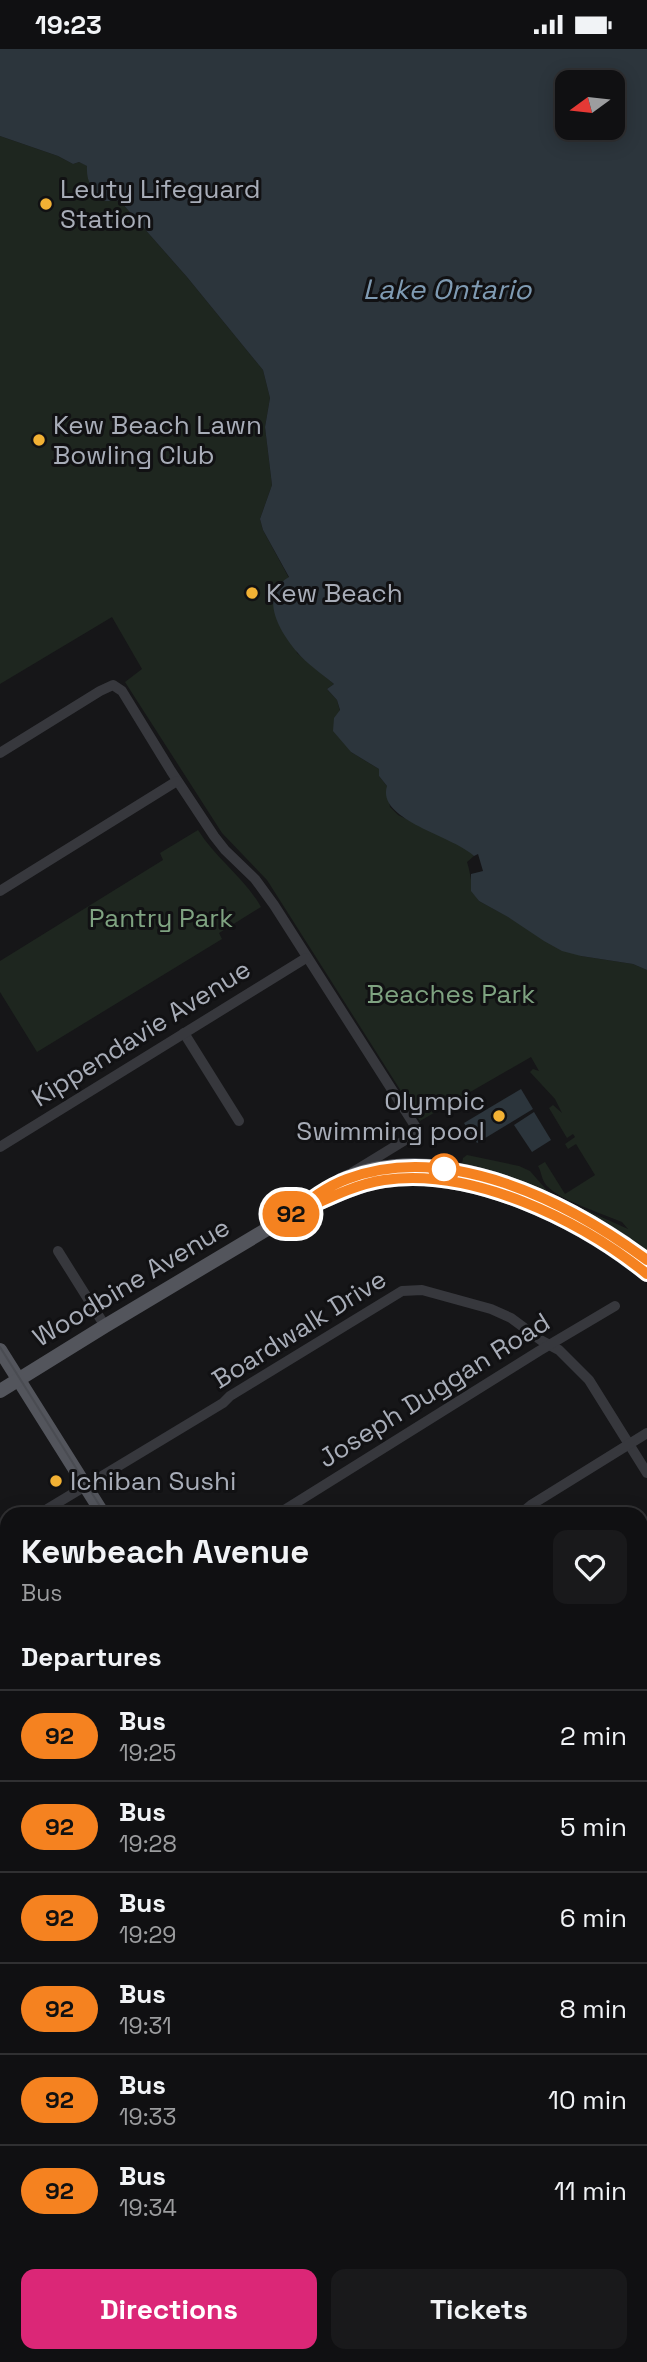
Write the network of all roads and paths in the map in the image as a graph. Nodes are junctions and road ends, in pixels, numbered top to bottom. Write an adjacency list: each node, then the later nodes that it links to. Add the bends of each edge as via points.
1 (0, 753): 2 (street, via 100,691 118,687)
2 (177, 781): 3 (street); 4 (street, via 220,843 256,879)
3 (0, 891)
4 (306, 958): 5 (street, Kippendavie Avenue); 8 (street, Woodbine Avenue, via 417,1129 415,1135)
5 (184, 1033): 6 (street); 7 (street, Kippendavie Avenue)
6 (239, 1121)
7 (0, 1147)
8 (333, 1185): 9 (main road, Woodbine Avenue); 11 (highway, via 397,1167 475,1175 551,1201)
9 (289, 1216): 12 (highway, Woodbine Avenue, via 354,1187 382,1180 446,1181 545,1212 594,1237); 14 (main road, Woodbine Avenue)
10 (58, 1251): 14 (street)
11 (647, 1260)
12 (647, 1274)
13 (615, 1306): 15 (street, Joseph Duggan Road)
14 (105, 1326): 17 (main road, Woodbine Avenue)
15 (550, 1345): 20 (street, Boardwalk Drive, via 589,1380); 22 (street, Boardwalk Drive, via 491,1308 422,1290 402,1291); 25 (street, Joseph Duggan Road)
16 (0, 1350): 17 (main road)
17 (18, 1380): 18 (main road, Woodbine Avenue); 22 (main road)
18 (0, 1391)
19 (647, 1433): 20 (street)
20 (628, 1444): 21 (street, Boardwalk Drive); 26 (street)
21 (647, 1473)
22 (85, 1485): 23 (street, Boardwalk Drive); 24 (main road)
23 (50, 1507)
24 (99, 1507)
25 (289, 1507)
26 (529, 1507)

